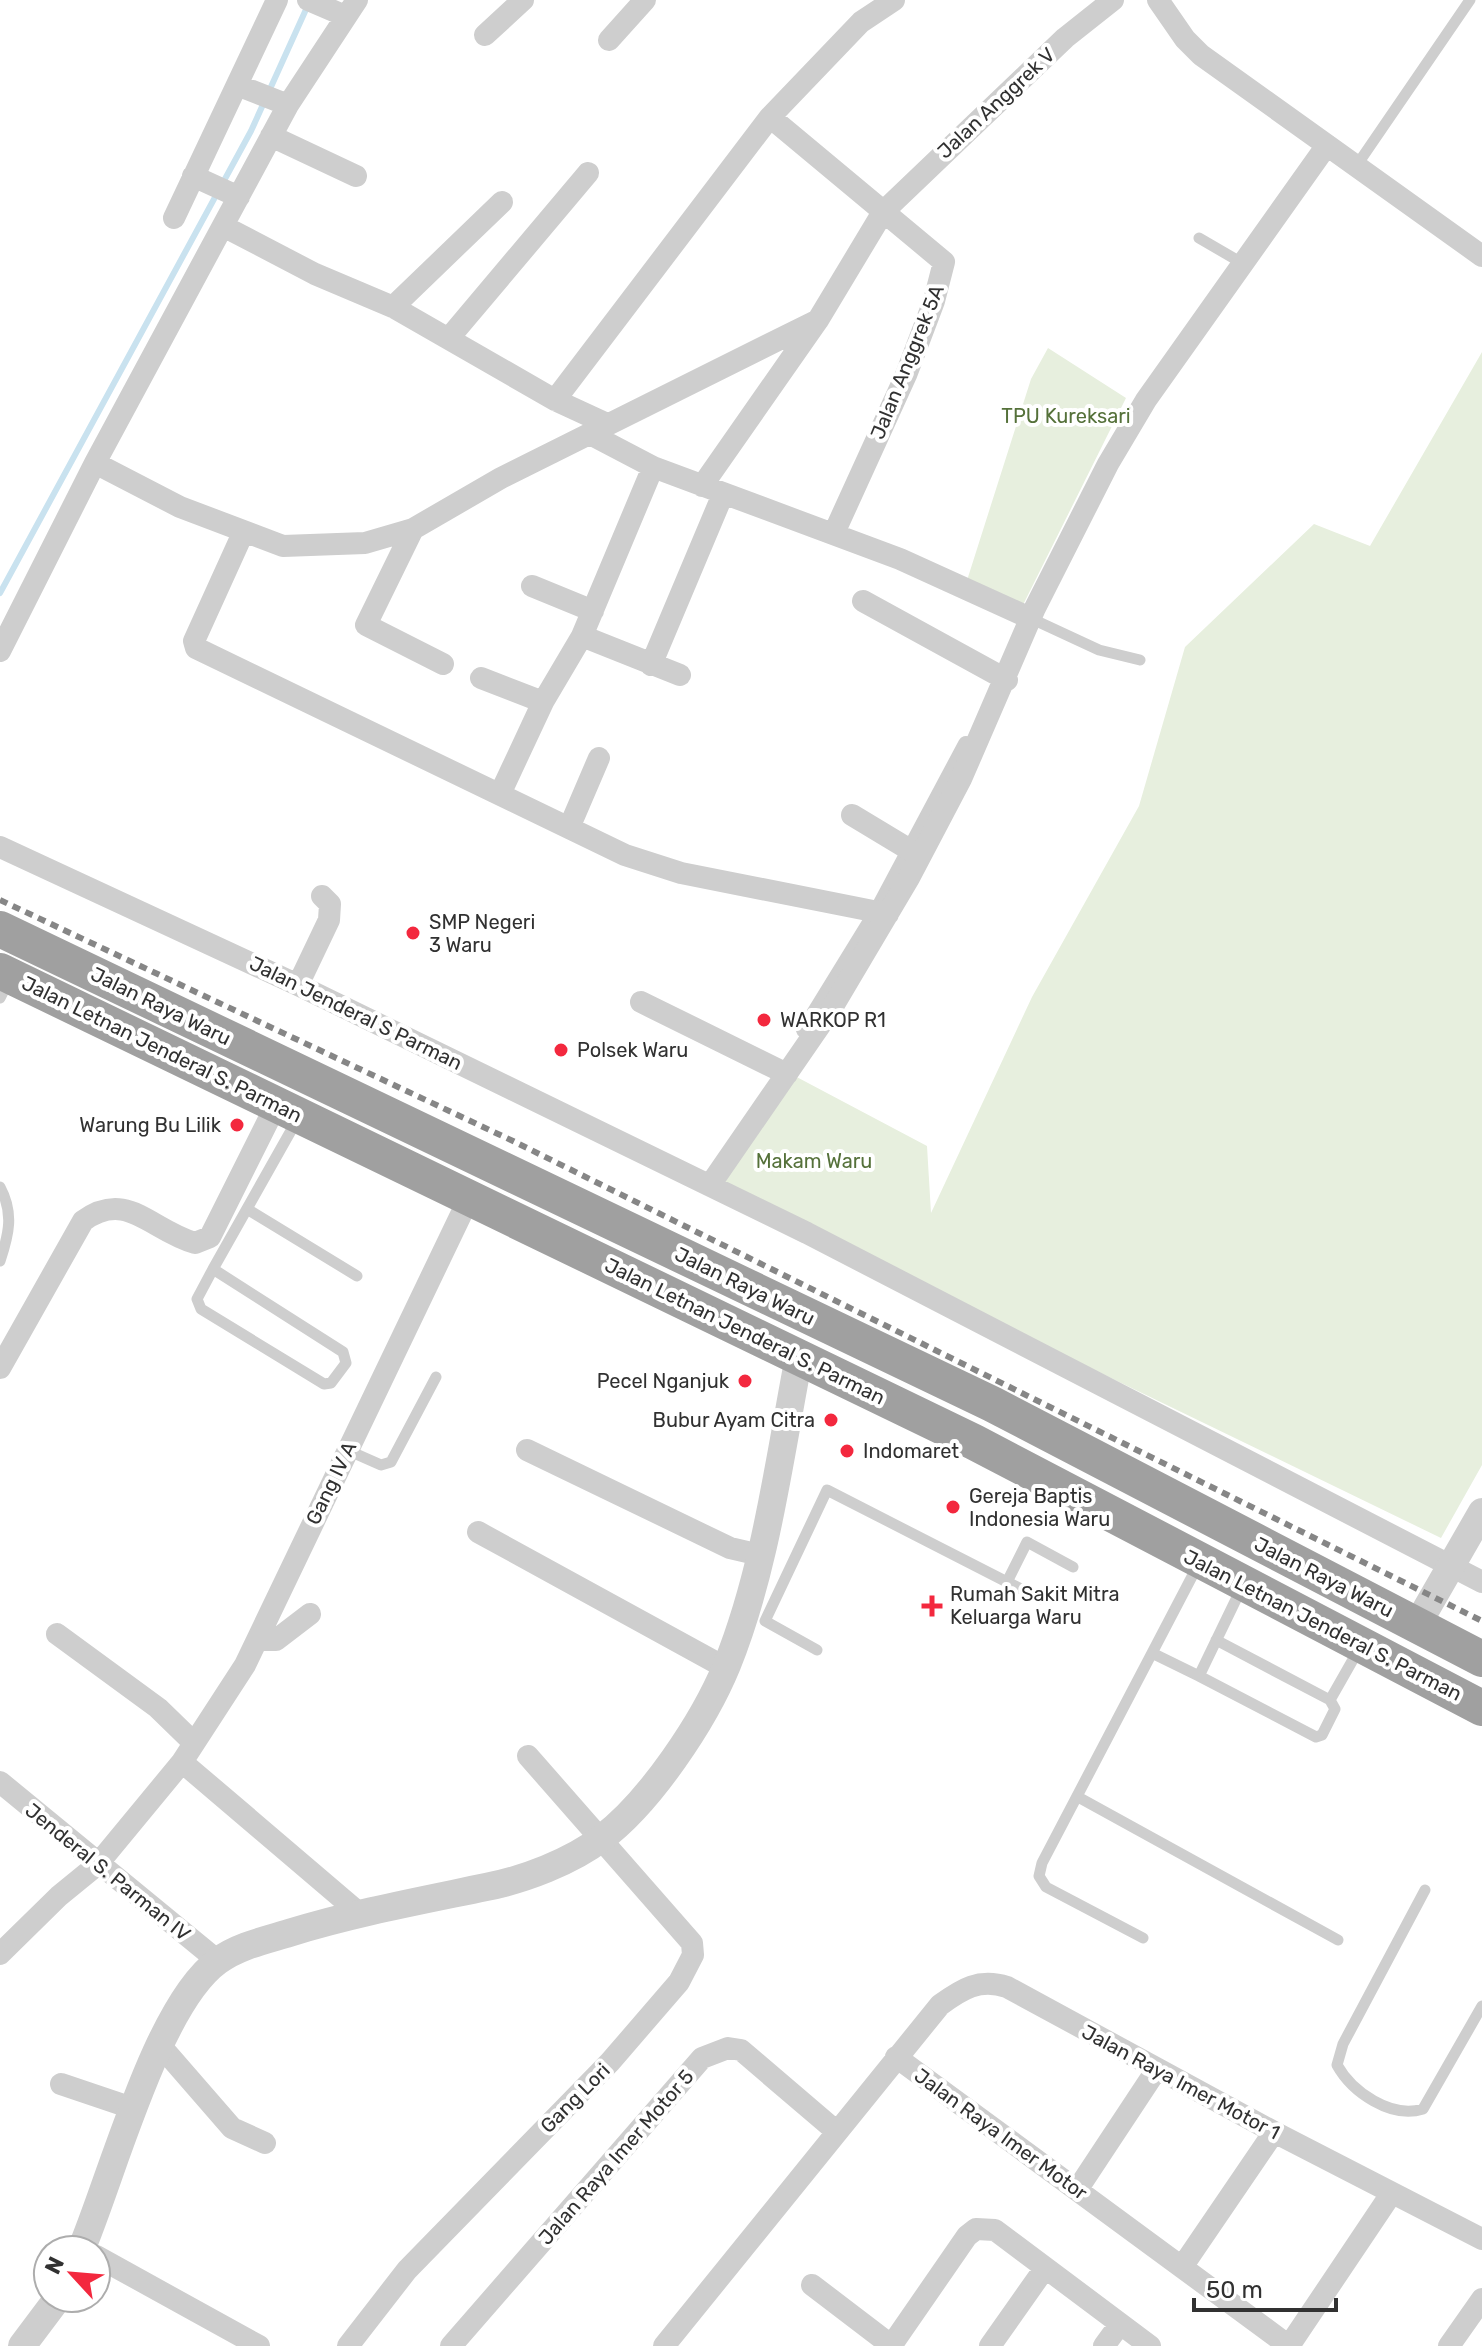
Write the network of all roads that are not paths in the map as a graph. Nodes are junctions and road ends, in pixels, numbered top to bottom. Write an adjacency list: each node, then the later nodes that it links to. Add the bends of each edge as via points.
1 (277, 0): 12 (street)
2 (523, 0): 10 (street)
3 (645, 0): 11 (street)
4 (894, 0): 13 (street, via 861,22)
5 (1113, 0): 21 (street, Jalan Anggrek V, via 1065,38)
6 (1158, 0): 15 (street, via 1201,55)
7 (1470, 0): 16 (lane)
8 (311, 2): 9 (street)
9 (350, 8): 12 (street)
10 (485, 35)
11 (609, 40)
12 (263, 96): 14 (street); 19 (street)
13 (770, 117): 21 (street, Jalan Anggrek 5A); 30 (street)
14 (271, 136): 18 (street); 19 (street)
15 (1327, 145): 16 (street); 26 (street)
16 (1357, 165): 25 (street)
17 (588, 173): 29 (street)
18 (356, 176)
19 (216, 186): 22 (street); 23 (street)
20 (502, 202): 27 (street)
21 (883, 212): 28 (street, Jalan Anggrek V); 37 (street, Jalan Anggrek 5A, via 941,256 943,272 906,375)
22 (174, 218)
23 (223, 226): 27 (street); 32 (street)
24 (1199, 238): 26 (lane)
25 (1482, 256)
26 (1242, 263): 41 (street, via 1146,400)
27 (393, 307): 29 (street)
28 (818, 320): 31 (street); 34 (street, Jalan Anggrek V)
29 (449, 338): 30 (street)
30 (555, 400): 31 (street)
31 (599, 429): 33 (street); 35 (street)
32 (95, 463): 36 (street); 43 (street)
33 (653, 467): 34 (street); 40 (street)
34 (712, 490): 37 (street); 46 (street, Jalan Anggrek V)
35 (413, 529): 36 (street, via 365,543 316,547 283,546); 45 (street, via 366,625)
36 (243, 533): 52 (street, via 194,641 196,648)
37 (834, 533): 41 (street)
38 (532, 586): 40 (street)
39 (863, 601): 49 (street)
40 (593, 611): 42 (street)
41 (1030, 618): 44 (lane, via 1099,650); 49 (street)
42 (582, 636): 46 (street); 50 (street)
43 (0, 651)
44 (1140, 660)
45 (443, 664)
46 (651, 665): 47 (street)
47 (680, 675)
48 (481, 678): 50 (street)
49 (1004, 679): 56 (street, via 961,779)
50 (543, 702): 52 (street)
51 (599, 758): 54 (street)
52 (500, 794): 54 (street)
53 (852, 815): 56 (street)
54 (569, 828): 58 (street, via 625,855 681,873)
55 (0, 847): 61 (street, Jalan Jenderal S Parman)
56 (914, 853): 58 (street)
57 (322, 896): 61 (street, via 330,904 329,920)
58 (882, 913): 63 (street)
59 (0, 929): 75 (highway, Jalan Raya Waru)
60 (4, 981): 64 (highway, Jalan Letnan Jenderal S. Parman)
61 (298, 985): 65 (street, Jalan Jenderal S Parman)
62 (641, 1002): 63 (street)
63 (782, 1071): 65 (street)
64 (288, 1110): 67 (highway, Jalan Letnan Jenderal S. Parman); 68 (lane); 73 (street, via 210,1237 195,1243 114,1206 83,1221)
65 (709, 1184): 83 (street, Jalan Jenderal S Parman)
66 (0, 1187): 69 (lane, via 10,1205 9,1234)
67 (469, 1198): 72 (highway, Jalan Letnan Jenderal S. Parman); 77 (street, Gang IV A)
68 (247, 1209): 70 (lane); 71 (lane)
69 (0, 1261)
70 (213, 1269): 70 (lane, via 343,1352 346,1363 331,1383 324,1384 201,1309 197,1299)
71 (357, 1276)
72 (799, 1357): 76 (highway, Jalan Letnan Jenderal S. Parman); 81 (street)
73 (0, 1368)
74 (436, 1377): 77 (lane, via 391,1462 381,1465)
75 (992, 1404): 76 (highway, via 975,1419); 90 (highway, Jalan Raya Waru)
76 (974, 1442): 82 (highway, Jalan Letnan Jenderal S. Parman)
77 (347, 1450): 92 (street, Gang IV A)
78 (527, 1450): 81 (street, via 730,1548)
79 (1482, 1512): 83 (street)
80 (478, 1532): 98 (street)
81 (760, 1555): 98 (street)
82 (1200, 1561): 87 (highway, Jalan Letnan Jenderal S. Parman); 96 (lane)
83 (1452, 1566): 86 (street, Jalan Jenderal S Parman); 90 (street)
84 (1073, 1567): 85 (lane, via 1027,1542)
85 (1007, 1582): 88 (lane); 95 (lane, via 829,1491 765,1623)
86 (1482, 1582)
87 (1244, 1584): 93 (lane); 94 (highway, Jalan Letnan Jenderal S. Parman)
88 (1041, 1599)
89 (310, 1614): 92 (street, via 276,1640)
90 (1417, 1625): 97 (highway, Jalan Raya Waru)
91 (57, 1634): 102 (street, via 158,1708)
92 (258, 1640): 102 (street, Gang IV A)
93 (1216, 1640): 99 (lane); 100 (lane)
94 (1361, 1645): 100 (lane); 101 (highway, Jalan Letnan Jenderal S. Parman)
95 (817, 1650)
96 (1152, 1653): 99 (lane); 105 (lane)
97 (1482, 1659)
98 (726, 1668): 106 (street, via 660,1776)
99 (1199, 1676): 100 (lane, via 1316,1737 1335,1709)
100 (1330, 1700)
101 (1482, 1708)
102 (188, 1752): 107 (street, Gang IV A); 109 (street)
103 (528, 1756): 106 (street, Gang Lori)
104 (0, 1782): 107 (street, Jenderal S. Parman IV)
105 (1078, 1797): 110 (lane, via 1039,1876 1046,1887); 111 (lane)
106 (602, 1838): 109 (street, via 568,1858 498,1885); 136 (street, Gang Lori, via 692,1943 689,1968 610,2062 407,2270)
107 (97, 1865): 112 (street, Gang IV A); 113 (street, Jenderal S. Parman IV)
108 (1425, 1890): 114 (lane, via 1343,2044 1337,2065 1344,2077 1382,2105 1408,2114 1423,2109)
109 (358, 1912): 113 (street, via 255,1943)
110 (1143, 1938)
111 (1338, 1940)
112 (0, 1954)
113 (218, 1961): 115 (street)
114 (1482, 2006)
115 (159, 2044): 119 (street); 122 (street, via 232,2128)
116 (896, 2057): 117 (street, Jalan Raya Imer Motor 1, via 940,2005 963,1988 989,1981); 120 (street, Jalan Raya Imer Motor); 123 (street, Jalan Raya Imer Motor)
117 (1157, 2069): 121 (street, Jalan Raya Imer Motor 1); 123 (street)
118 (61, 2084): 119 (street)
119 (135, 2109): 125 (street)
120 (837, 2132): 137 (street, Jalan Raya Imer Motor 5, via 741,2050 728,2048 702,2058); 138 (street, Jalan Raya Imer Motor)
121 (1274, 2132): 124 (street, Jalan Raya Imer Motor 1); 128 (street)
122 (265, 2143)
123 (1077, 2190): 128 (street, Jalan Raya Imer Motor)
124 (1391, 2194): 126 (street, Jalan Raya Imer Motor 1); 143 (street)
125 (92, 2234)
126 (1482, 2239)
127 (112, 2265): 135 (street)
128 (1182, 2267): 143 (street, Jalan Raya Imer Motor)
129 (1045, 2268): 133 (street); 139 (street, via 995,2230 976,2229); 140 (street)
130 (812, 2285): 139 (street)
131 (1482, 2299): 144 (street)
132 (46, 2314): 134 (street)
133 (1120, 2324): 141 (street); 142 (street)
134 (22, 2346)
135 (259, 2346)
136 (348, 2346)
137 (451, 2346)
138 (664, 2346)
139 (892, 2346)
140 (990, 2346)
141 (1104, 2346)
142 (1150, 2346)
143 (1289, 2346)
144 (1449, 2346)

